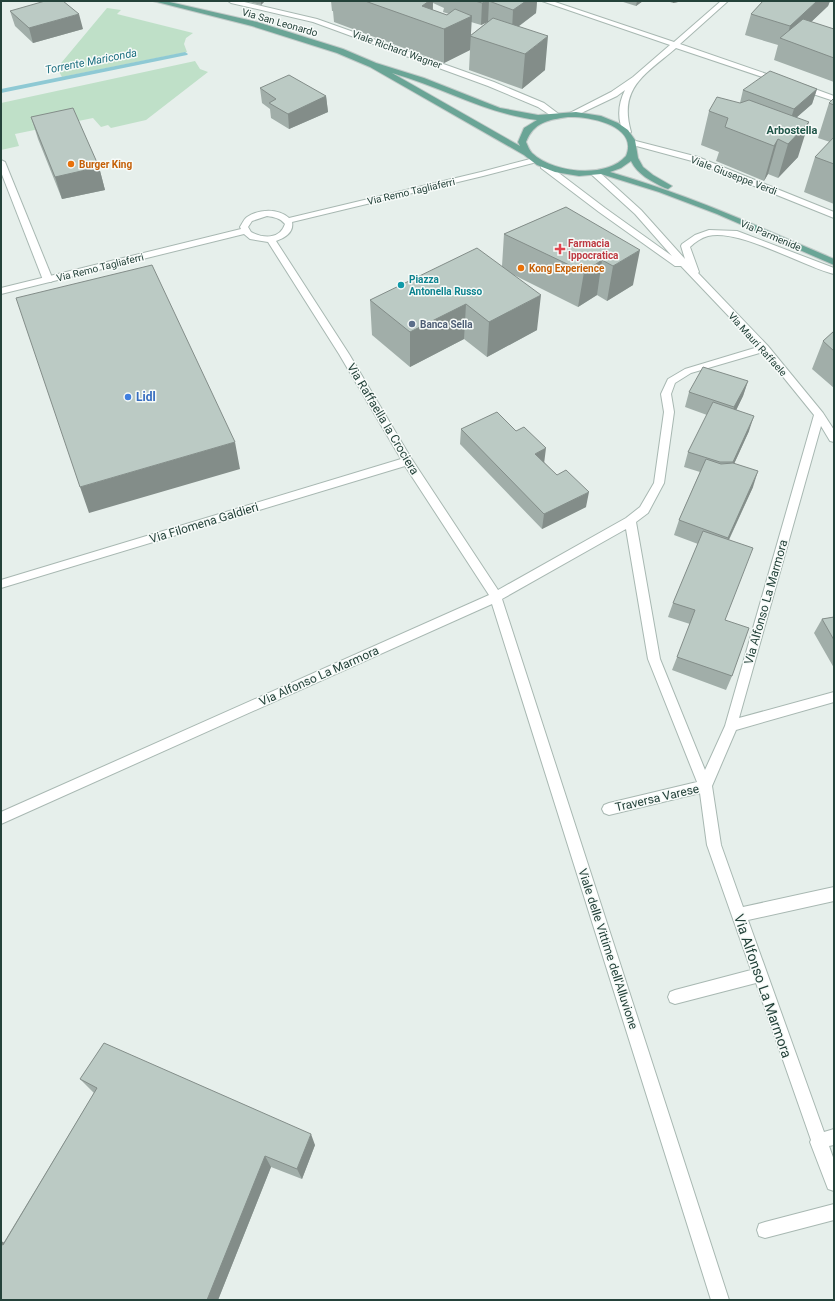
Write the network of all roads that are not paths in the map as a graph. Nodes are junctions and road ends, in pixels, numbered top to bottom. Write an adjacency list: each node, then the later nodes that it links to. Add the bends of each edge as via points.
1 (156, 1): 6 (main road, Via San Leonardo, via 254,24 340,50)
2 (231, 1): 10 (street, Viale Richard Wagner, via 315,20 491,84)
3 (545, 1): 5 (street)
4 (725, 1): 5 (street)
5 (676, 45): 7 (street); 8 (street)
6 (374, 65): 11 (main road, Via San Leonardo, via 420,79 485,106); 15 (main road, Via San Leonardo)
7 (636, 79): 9 (street, via 614,94); 12 (street, via 622,106)
8 (834, 99)
9 (572, 114): 10 (main road); 12 (main road, via 604,119)
10 (556, 115): 11 (main road)
11 (545, 118): 15 (main road, via 534,123 523,137)
12 (627, 132): 13 (main road)
13 (632, 142): 14 (main road); 21 (street, Viale Giuseppe Verdi, via 695,159)
14 (632, 151): 19 (main road, via 624,163); 20 (main road, Via Parmenide, via 637,166 645,173)
15 (526, 153): 16 (main road)
16 (534, 160): 18 (main road); 22 (street, Via Remo Tagliaferri)
17 (1, 162): 29 (street)
18 (544, 166): 19 (main road, via 572,174); 28 (street, Via Mauri Raffaele)
19 (598, 173): 20 (main road, Via Parmenide, via 643,184); 28 (street, Via Mauri Raffaele, via 638,212)
20 (708, 207): 26 (main road, Via Parmenide)
21 (834, 214)
22 (287, 221): 23 (street, via 279,215 260,214 249,219); 25 (street, via 289,224 286,232)
23 (245, 231): 25 (street, via 258,239); 29 (street, Via Remo Tagliaferri)
24 (722, 232): 27 (street, Via Parmenide, via 737,234); 28 (street, Via Mauri Raffaele, via 703,233 685,246)
25 (271, 239): 35 (street, Via Raffaella la Crociera, via 344,354)
26 (834, 262)
27 (834, 270)
28 (695, 276): 31 (street, Via Mauri Raffaele)
29 (48, 280): 30 (street, Via Remo Tagliaferri)
30 (1, 291)
31 (764, 348): 32 (street, Via Mauri Raffaele); 36 (street, Via Alfonso La Marmora, via 688,371 671,381 666,394 669,412 659,483 644,510)
32 (819, 415): 33 (street); 34 (street, Via Mauri Raffaele); 40 (street, Via Alfonso La Marmora)
33 (834, 423)
34 (834, 438)
35 (407, 461): 37 (street, Via Filomena Galdieri); 38 (street, Via Raffaella la Crociera)
36 (630, 521): 38 (street, Via Alfonso La Marmora); 41 (street, Via Alfonso La Marmora, via 654,659)
37 (1, 584)
38 (496, 597): 43 (street, Via Alfonso La Marmora); 53 (street, Viale delle Vittime dell'Alluvione)
39 (834, 697): 40 (street)
40 (731, 726): 41 (street, Via Alfonso La Marmora)
41 (705, 786): 42 (street, Traversa Varese); 45 (street, Via Alfonso La Marmora, via 714,845)
42 (609, 809)
43 (1, 818)
44 (834, 894): 45 (street)
45 (738, 915): 46 (street, Via Alfonso La Marmora)
46 (760, 975): 47 (street); 49 (street, Via Alfonso La Marmora)
47 (675, 997)
48 (834, 1137): 49 (street)
49 (818, 1142): 50 (street, Via Alfonso La Marmora)
50 (834, 1183)
51 (834, 1212): 52 (street)
52 (765, 1230)
53 (720, 1300)

